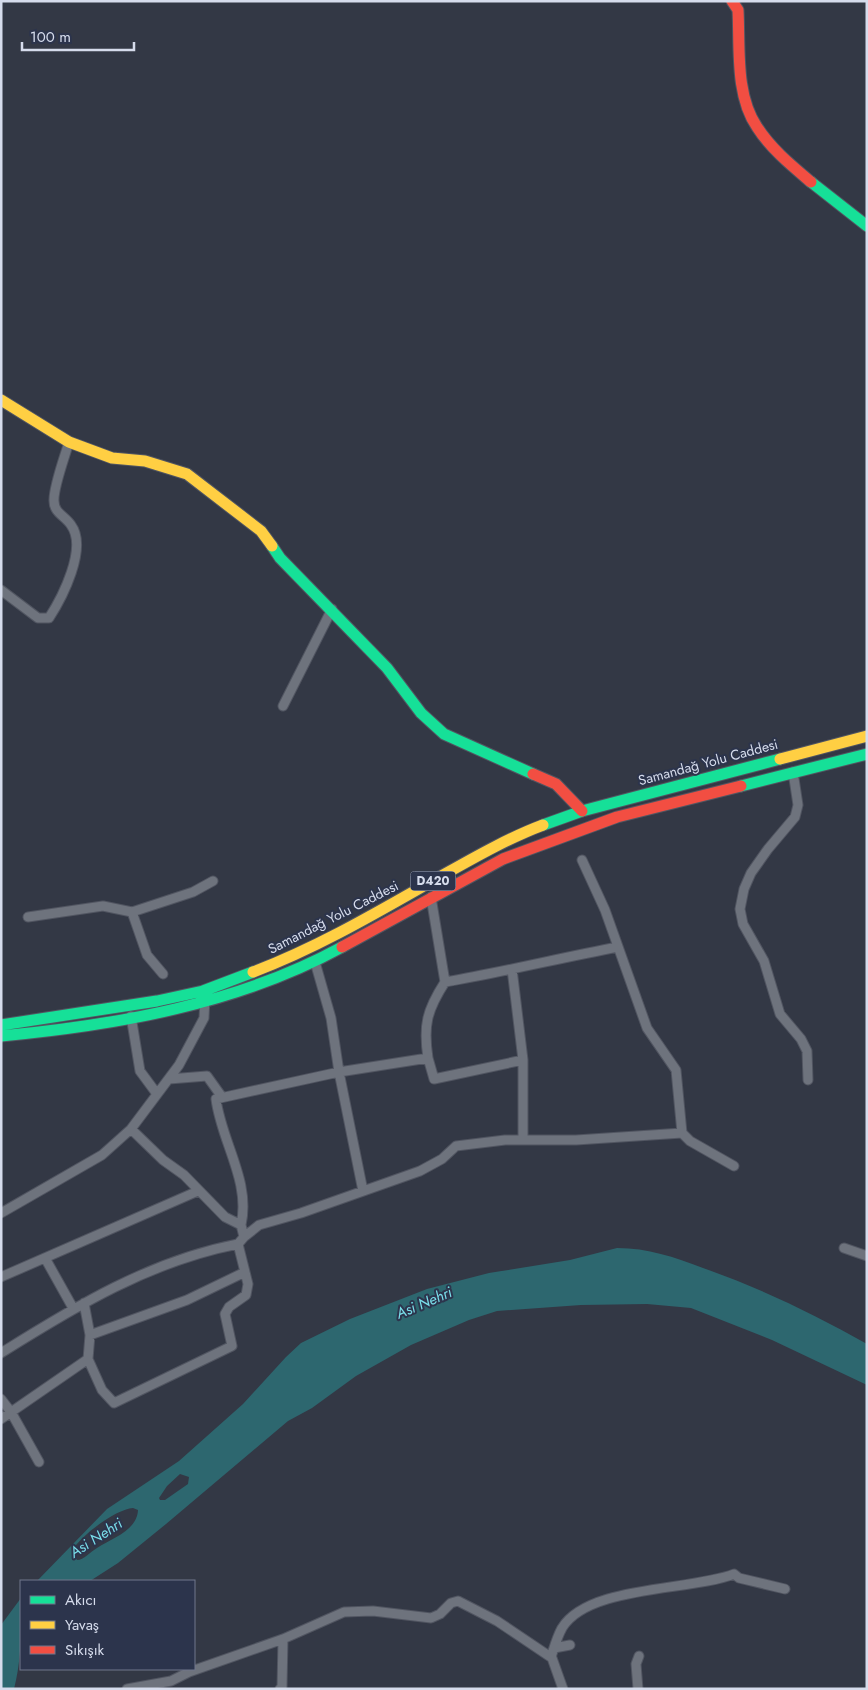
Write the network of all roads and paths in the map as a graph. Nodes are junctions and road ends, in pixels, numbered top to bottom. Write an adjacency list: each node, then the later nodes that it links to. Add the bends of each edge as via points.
1 (732, 1): 2 (main road, via 738,10 742,82 749,114 771,147)
2 (867, 226)
3 (1, 400): 4 (main road)
4 (69, 442): 5 (street, via 54,501 57,511 72,525 75,533 73,571 49,618 38,618); 6 (main road, via 112,458 145,461 187,474 261,531 280,558)
5 (1, 590)
6 (332, 610): 7 (street); 11 (main road, via 386,668 421,713 444,734 556,784)
7 (282, 706)
8 (867, 736): 11 (main road, Samandağ Yolu Caddesi / D420)
9 (867, 754): 10 (main road, Samandağ Yolu Caddesi / D420)
10 (793, 772): 14 (main road, Samandağ Yolu Caddesi / D420, via 569,833 503,859); 30 (street, via 798,805 795,817 751,873 740,909 743,924 764,961 780,1014 807,1051)
11 (582, 812): 22 (main road, Samandağ Yolu Caddesi / D420, via 533,829 480,854 364,920)
12 (582, 860): 17 (street)
13 (213, 881): 15 (street, via 193,892)
14 (430, 897): 18 (main road, Samandağ Yolu Caddesi / D420); 21 (street)
15 (132, 912): 16 (street, via 103,906); 20 (street, via 147,955)
16 (28, 917)
17 (618, 947): 19 (street); 34 (street, via 647,1028 676,1070)
18 (315, 962): 22 (main road, Samandağ Yolu Caddesi / D420, via 248,989); 28 (street, via 331,1018)
19 (512, 969): 21 (street); 27 (street)
20 (163, 974)
21 (445, 982): 26 (street, via 427,1015 424,1034)
22 (204, 996): 23 (main road, Samandağ Yolu Caddesi / D420); 24 (main road, Samandağ Yolu Caddesi / D420); 29 (street, via 204,1018)
23 (131, 1016): 25 (main road, Samandağ Yolu Caddesi / D420, via 63,1030); 31 (street, via 140,1072)
24 (1, 1024)
25 (1, 1036)
26 (428, 1058): 27 (street, via 434,1079); 28 (street)
27 (523, 1060): 35 (street)
28 (339, 1072): 32 (street); 37 (street)
29 (169, 1079): 31 (street); 32 (street, via 208,1076)
30 (808, 1080)
31 (157, 1094): 33 (street)
32 (222, 1097): 40 (street, via 216,1099 219,1120 243,1194)
33 (131, 1129): 38 (street, via 163,1160 184,1174); 39 (street, via 102,1155)
34 (682, 1133): 35 (street); 36 (street)
35 (523, 1140): 37 (street, via 456,1146 442,1159 420,1171)
36 (734, 1166)
37 (363, 1190): 41 (street, via 259,1225)
38 (198, 1191): 40 (street, via 225,1217); 45 (street)
39 (1, 1213)
40 (241, 1225): 41 (street)
41 (244, 1237): 42 (street)
42 (238, 1244): 46 (street); 48 (street, via 204,1251 122,1282)
43 (844, 1248): 44 (street)
44 (867, 1256)
45 (45, 1258): 47 (street); 49 (street)
46 (245, 1272): 50 (street, via 187,1300); 52 (street, via 246,1295 229,1307 225,1314 232,1346 114,1404 102,1390)
47 (1, 1277)
48 (84, 1303): 49 (street); 50 (street)
49 (73, 1308): 51 (street)
50 (90, 1335): 52 (street)
51 (1, 1353)
52 (88, 1359): 54 (street)
53 (1, 1399): 54 (street)
54 (11, 1412): 55 (street); 56 (street)
55 (1, 1419)
56 (39, 1462)
57 (785, 1589): 60 (street, via 734,1574 703,1583 631,1592 577,1614 562,1627)
58 (283, 1639): 62 (street, via 344,1612 373,1611 431,1618 458,1601 497,1621); 63 (street); 66 (street)
59 (570, 1645): 60 (street)
60 (554, 1648): 62 (street)
61 (639, 1656): 68 (street, via 636,1664)
62 (551, 1657): 67 (street)
63 (195, 1670)
64 (195, 1670): 65 (street, via 172,1681)
65 (127, 1689)
66 (280, 1689)
67 (563, 1689)
68 (638, 1689)

